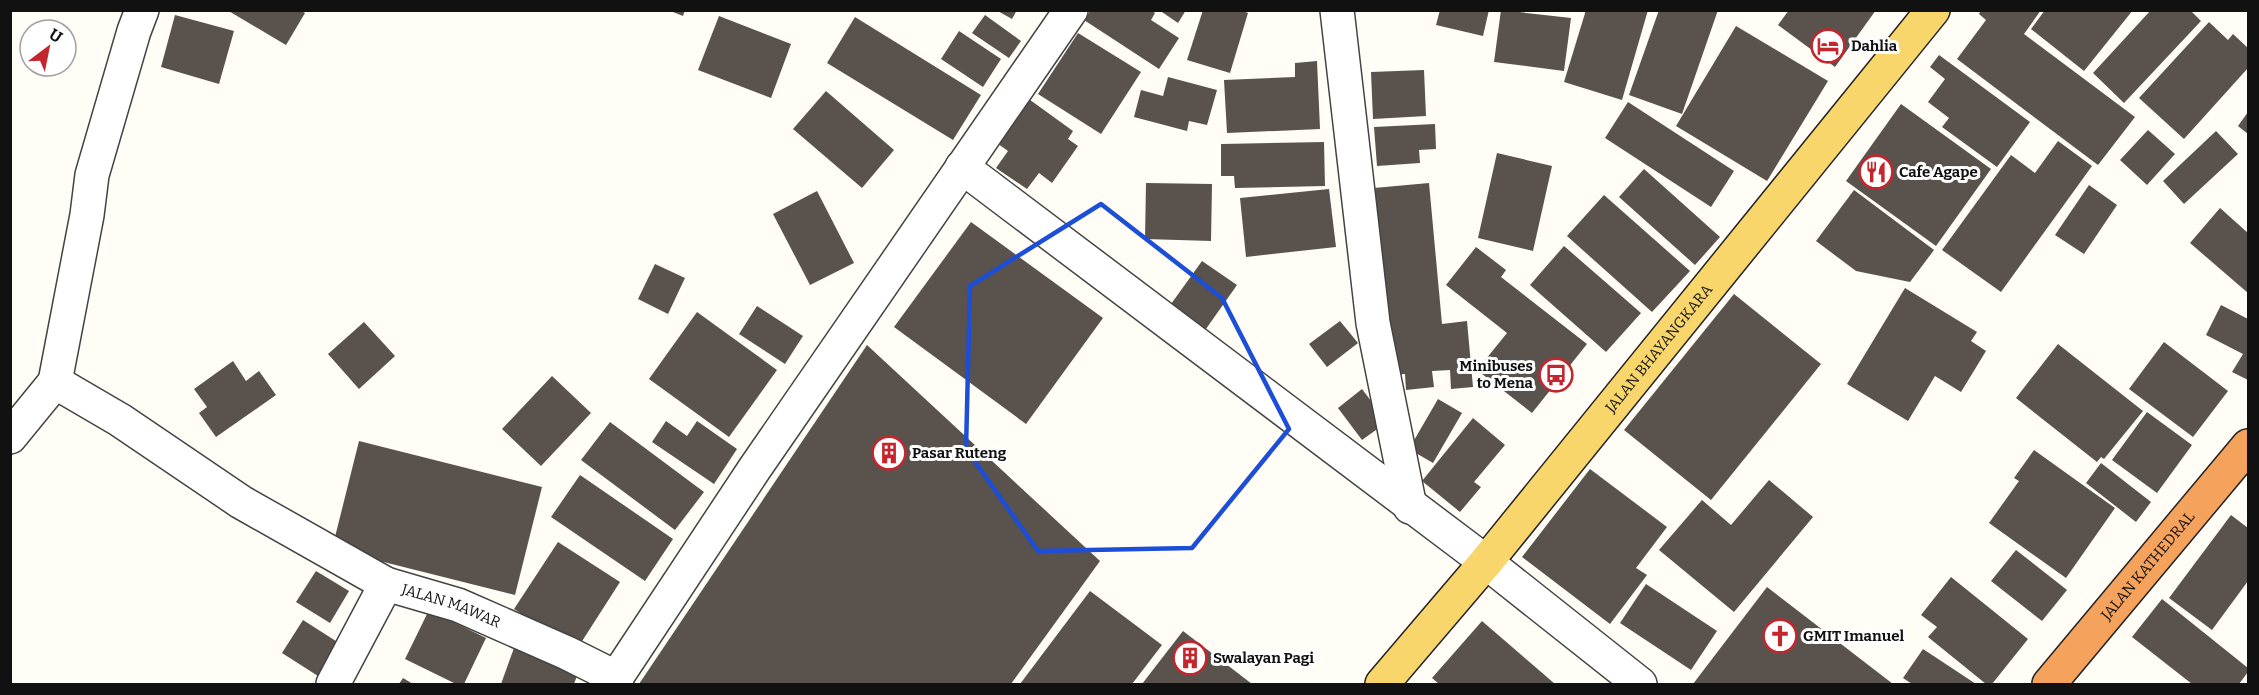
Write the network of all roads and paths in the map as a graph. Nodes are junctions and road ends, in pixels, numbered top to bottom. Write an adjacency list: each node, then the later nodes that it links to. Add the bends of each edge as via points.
1 (142, 10): 6 (street, via 92,175)
2 (1071, 10): 5 (street)
3 (1337, 10): 9 (street, via 1373,323)
4 (1933, 10): 10 (main road, JALAN BHAYANGKARA)
5 (962, 167): 9 (street); 12 (street, via 755,468)
6 (55, 382): 7 (street); 11 (street, via 120,420 241,502)
7 (10, 437)
8 (2248, 446): 16 (highway, JALAN KATHEDRAL)
9 (1410, 507): 10 (street)
10 (1485, 562): 14 (main road, JALAN BHAYANGKARA); 15 (street)
11 (386, 584): 12 (street, JALAN MAWAR, via 458,605 567,652); 13 (street, JALAN MAWAR)
12 (615, 681)
13 (333, 684)
14 (1382, 684)
15 (1640, 684)
16 (2049, 684)

